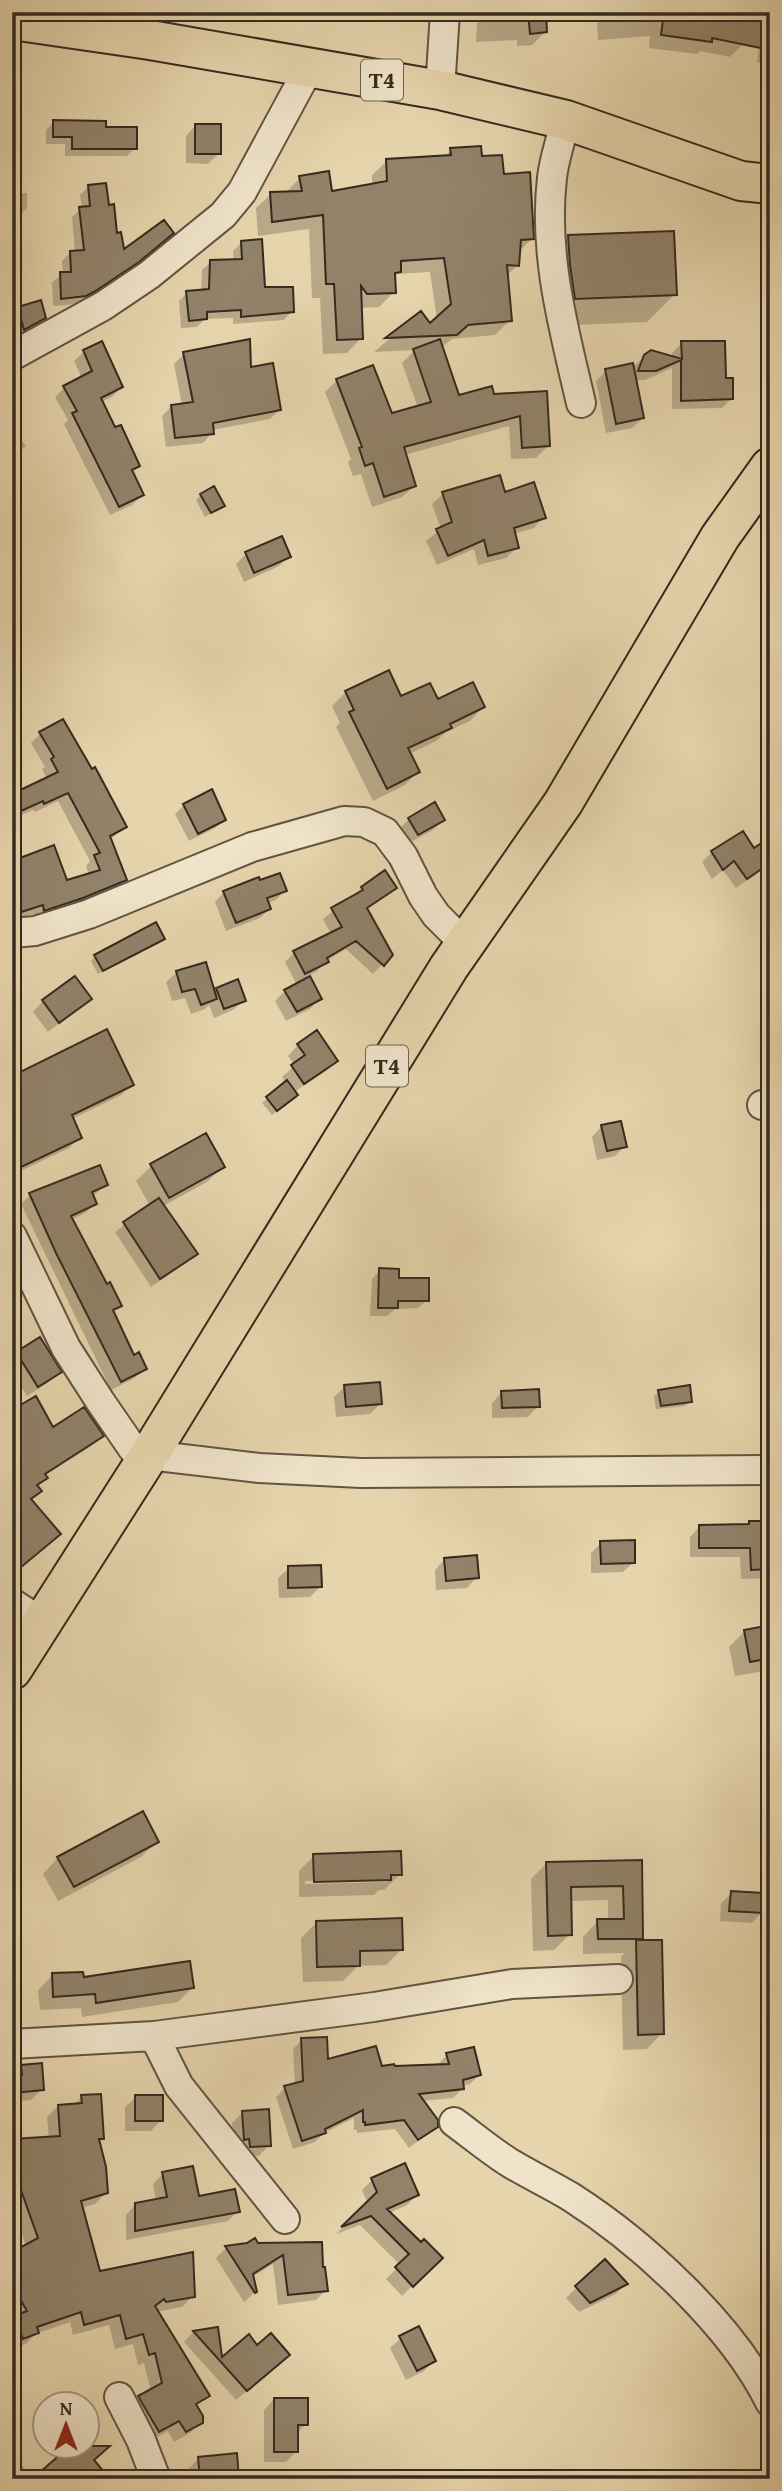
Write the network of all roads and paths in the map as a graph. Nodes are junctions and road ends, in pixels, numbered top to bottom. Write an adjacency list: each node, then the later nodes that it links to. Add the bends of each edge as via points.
1 (445, 12): 4 (street)
2 (12, 20): 3 (highway, T4)
3 (310, 68): 4 (highway, T4); 7 (street, via 242,192 223,215 114,299)
4 (440, 90): 5 (highway, T4)
5 (566, 120): 6 (highway, T4); 8 (street, via 552,176 549,224 554,279)
6 (760, 189)
7 (12, 356)
8 (581, 403)
9 (770, 467): 11 (highway, T4, via 720,537 563,803)
10 (12, 933): 11 (street, via 35,931 89,914 252,847 344,821 364,822 385,832 423,897)
11 (464, 943): 13 (highway, T4)
12 (12, 1236): 13 (street, via 66,1348 133,1449)
13 (149, 1455): 14 (street, via 259,1468 361,1473); 15 (highway, T4)
14 (770, 1470)
15 (28, 1613): 16 (highway, T4)
16 (12, 1670)
17 (618, 1979): 18 (street, via 512,1983 374,2007)
18 (154, 2036): 19 (street); 21 (street, via 179,2086)
19 (12, 2044)
20 (454, 2122): 23 (street, via 510,2163 572,2198 667,2272 720,2330)
21 (285, 2219)
22 (119, 2397): 24 (street)
23 (770, 2402)
24 (156, 2479)

